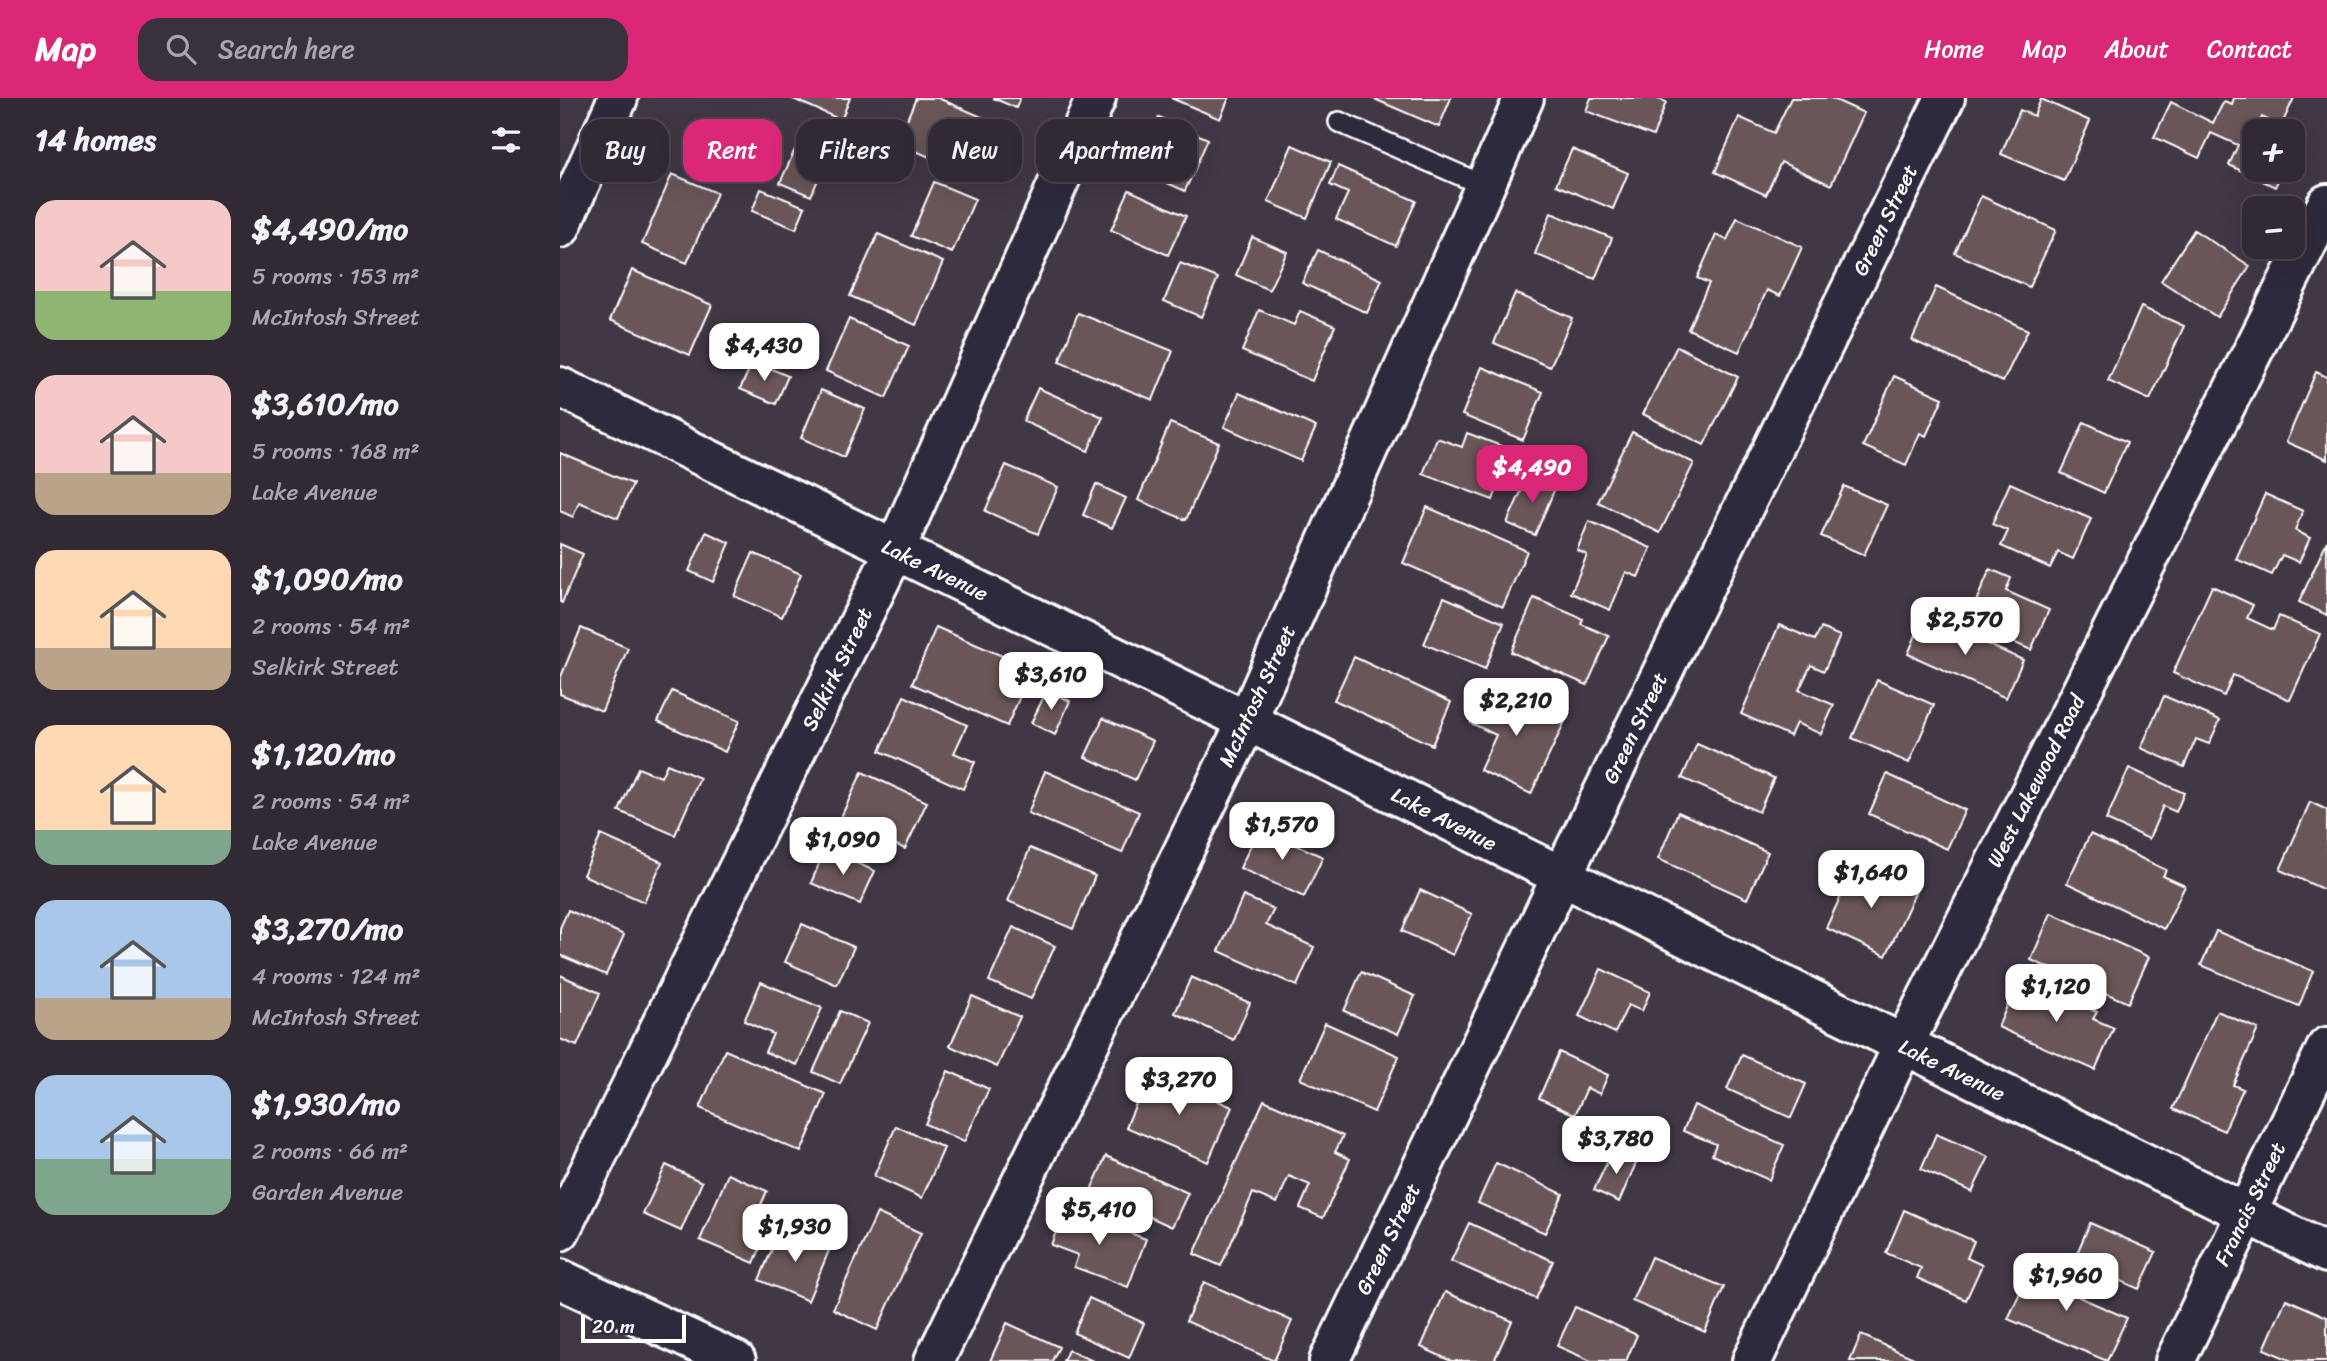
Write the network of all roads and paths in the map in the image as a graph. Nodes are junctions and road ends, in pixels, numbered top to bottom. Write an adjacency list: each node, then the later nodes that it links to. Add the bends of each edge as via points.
1 (618, 98): 8 (street)
2 (1096, 98): 10 (street, Selkirk Street)
3 (1524, 98): 6 (street, McIntosh Street)
4 (1945, 98): 12 (street, Green Street)
5 (1339, 122): 6 (lane)
6 (1485, 186): 11 (street, McIntosh Street)
7 (2327, 204): 13 (street, West Lakewood Road)
8 (560, 228)
9 (560, 387): 10 (street, Lake Avenue)
10 (895, 550): 11 (street, Lake Avenue); 16 (street, Selkirk Street)
11 (1247, 721): 12 (street, Lake Avenue); 20 (street, McIntosh Street)
12 (1561, 878): 13 (street, Lake Avenue); 21 (street, Green Street)
13 (1903, 1046): 15 (street, Lake Avenue); 22 (street, West Lakewood Road)
14 (2327, 1047): 15 (street, Francis Street)
15 (2245, 1213): 17 (street, Lake Avenue); 23 (street, Francis Street)
16 (560, 1231)
17 (2327, 1253)
18 (560, 1279): 19 (street)
19 (736, 1361)
20 (934, 1361)
21 (1329, 1361)
22 (1752, 1361)
23 (2175, 1361)

